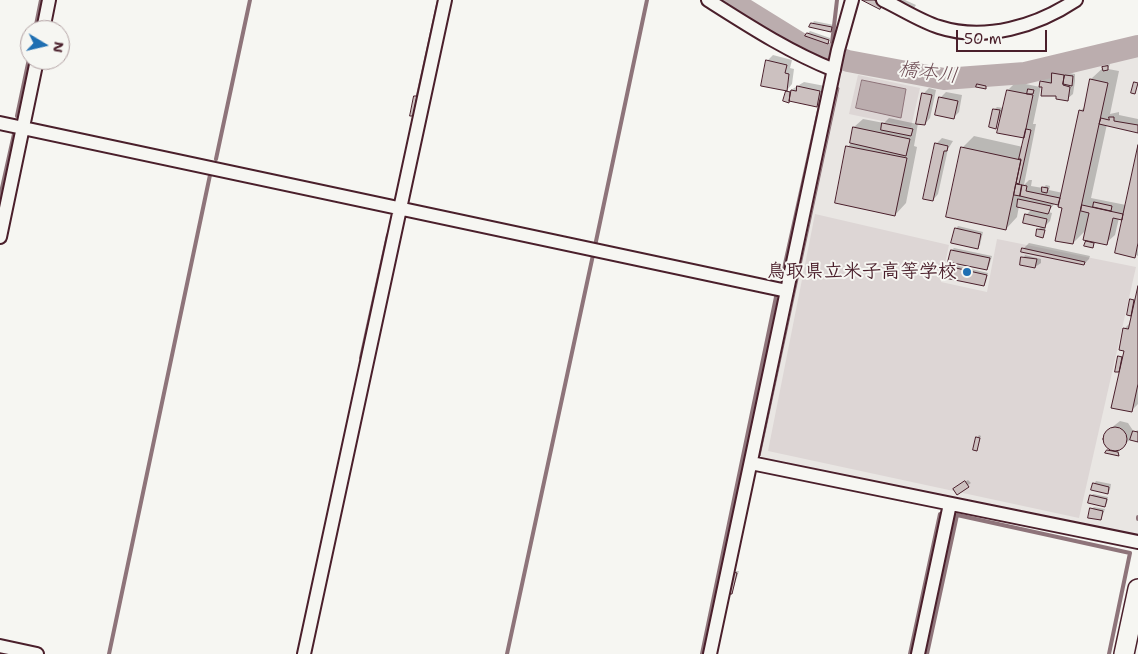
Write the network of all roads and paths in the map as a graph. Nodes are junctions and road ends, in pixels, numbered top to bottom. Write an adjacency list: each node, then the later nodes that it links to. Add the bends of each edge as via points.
1 (50, 0): 7 (street)
2 (445, 0): 12 (street)
3 (708, 0): 8 (street, via 804,58)
4 (852, 0): 8 (street)
5 (883, 0): 6 (street, via 937,26 982,33 1034,22)
6 (1076, 0)
7 (45, 20)
8 (835, 68): 14 (street)
9 (35, 70): 11 (street)
10 (0, 123): 11 (street)
11 (24, 128): 12 (street); 13 (street)
12 (400, 208): 14 (street); 21 (street)
13 (0, 237)
14 (787, 290): 15 (street)
15 (751, 463): 16 (street); 22 (street)
16 (950, 504): 17 (street); 23 (street)
17 (1138, 542)
18 (1138, 589): 24 (main road)
19 (0, 646): 20 (street)
20 (37, 654)
21 (304, 654)
22 (710, 654)
23 (918, 654)
24 (1124, 654)

